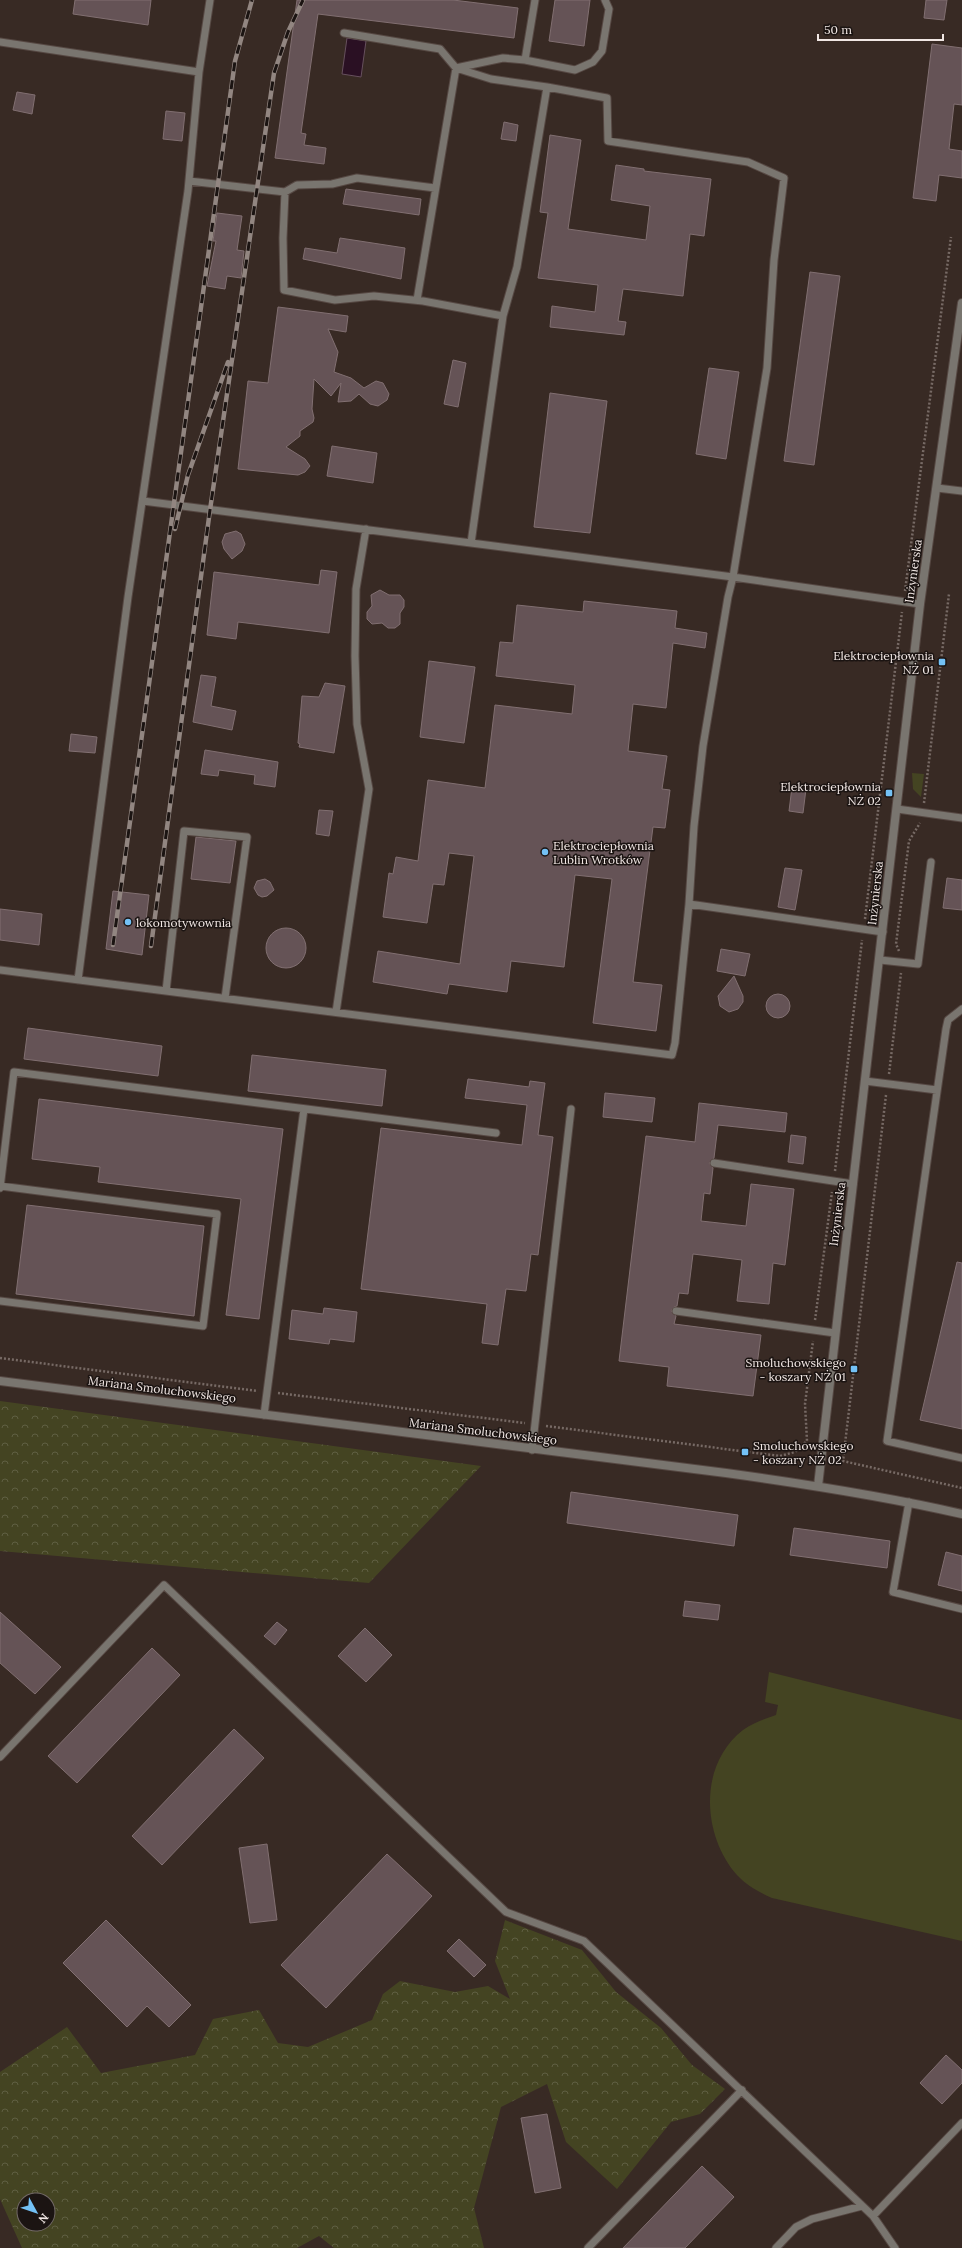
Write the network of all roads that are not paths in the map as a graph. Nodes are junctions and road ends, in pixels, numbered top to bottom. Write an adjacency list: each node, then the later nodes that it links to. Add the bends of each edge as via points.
1 (210, 0): 8 (lane)
2 (535, 0): 6 (lane)
3 (605, 0): 6 (lane, via 608,9 602,51 593,62 574,70)
4 (344, 34): 7 (lane, via 440,49)
5 (0, 42): 8 (lane)
6 (525, 60): 7 (lane, via 503,58)
7 (456, 68): 9 (lane, via 491,79); 11 (lane)
8 (199, 72): 10 (lane)
9 (547, 87): 15 (lane, via 517,267); 21 (lane, via 607,98 608,141 748,162 784,178 774,260 767,368)
10 (189, 181): 12 (lane); 18 (lane)
11 (435, 188): 12 (lane, via 357,178 332,184 297,185); 13 (lane)
12 (285, 192): 13 (lane, via 284,290 336,300 374,296)
13 (418, 300): 15 (lane)
14 (962, 303): 16 (street, Inżynierska)
15 (503, 316): 20 (lane)
16 (937, 488): 17 (lane); 22 (street, Inżynierska)
17 (962, 491)
18 (142, 501): 19 (lane); 30 (lane)
19 (366, 529): 20 (lane); 34 (lane, via 356,589 355,656 357,724 369,789)
20 (471, 543): 21 (lane)
21 (733, 577): 22 (lane); 26 (lane, via 703,746)
22 (920, 604): 23 (street, Inżynierska)
23 (896, 809): 24 (lane); 27 (street, Inżynierska)
24 (962, 818)
25 (931, 862): 28 (lane, via 918,964)
26 (689, 904): 27 (lane); 34 (lane, via 672,1055)
27 (883, 932): 28 (street, Inżynierska)
28 (880, 960): 35 (street, Inżynierska)
29 (0, 970): 30 (lane)
30 (78, 980): 31 (lane)
31 (166, 991): 32 (lane); 32 (lane, via 184,831 247,837)
32 (225, 998): 34 (lane)
33 (962, 1009): 36 (lane, via 948,1020)
34 (336, 1012)
35 (865, 1082): 36 (lane); 41 (street, Inżynierska)
36 (937, 1090): 49 (lane, via 887,1441)
37 (304, 1109): 39 (lane); 42 (lane, via 14,1072); 47 (lane)
38 (571, 1109): 48 (lane)
39 (496, 1133)
40 (714, 1164): 41 (lane)
41 (853, 1184): 45 (street, Inżynierska)
42 (0, 1187): 43 (lane, via 217,1214 203,1326)
43 (0, 1301)
44 (676, 1311): 45 (lane)
45 (835, 1332): 50 (street, Inżynierska)
46 (0, 1381): 47 (street, Mariana Smoluchowskiego)
47 (264, 1415): 48 (street, Mariana Smoluchowskiego)
48 (532, 1450): 50 (street, Mariana Smoluchowskiego)
49 (962, 1458)
50 (818, 1486): 51 (street, Mariana Smoluchowskiego)
51 (909, 1502): 52 (street, Mariana Smoluchowskiego); 53 (lane, via 893,1592)
52 (962, 1514)
53 (962, 1609)
54 (0, 1757): 55 (lane, via 164,1585 506,1912 584,1941)
55 (742, 2090): 57 (lane); 59 (lane)
56 (962, 2123): 58 (lane)
57 (862, 2206): 58 (lane); 60 (lane, via 812,2219 796,2227)
58 (873, 2216): 61 (lane)
59 (588, 2248)
60 (776, 2248)
61 (895, 2248)

